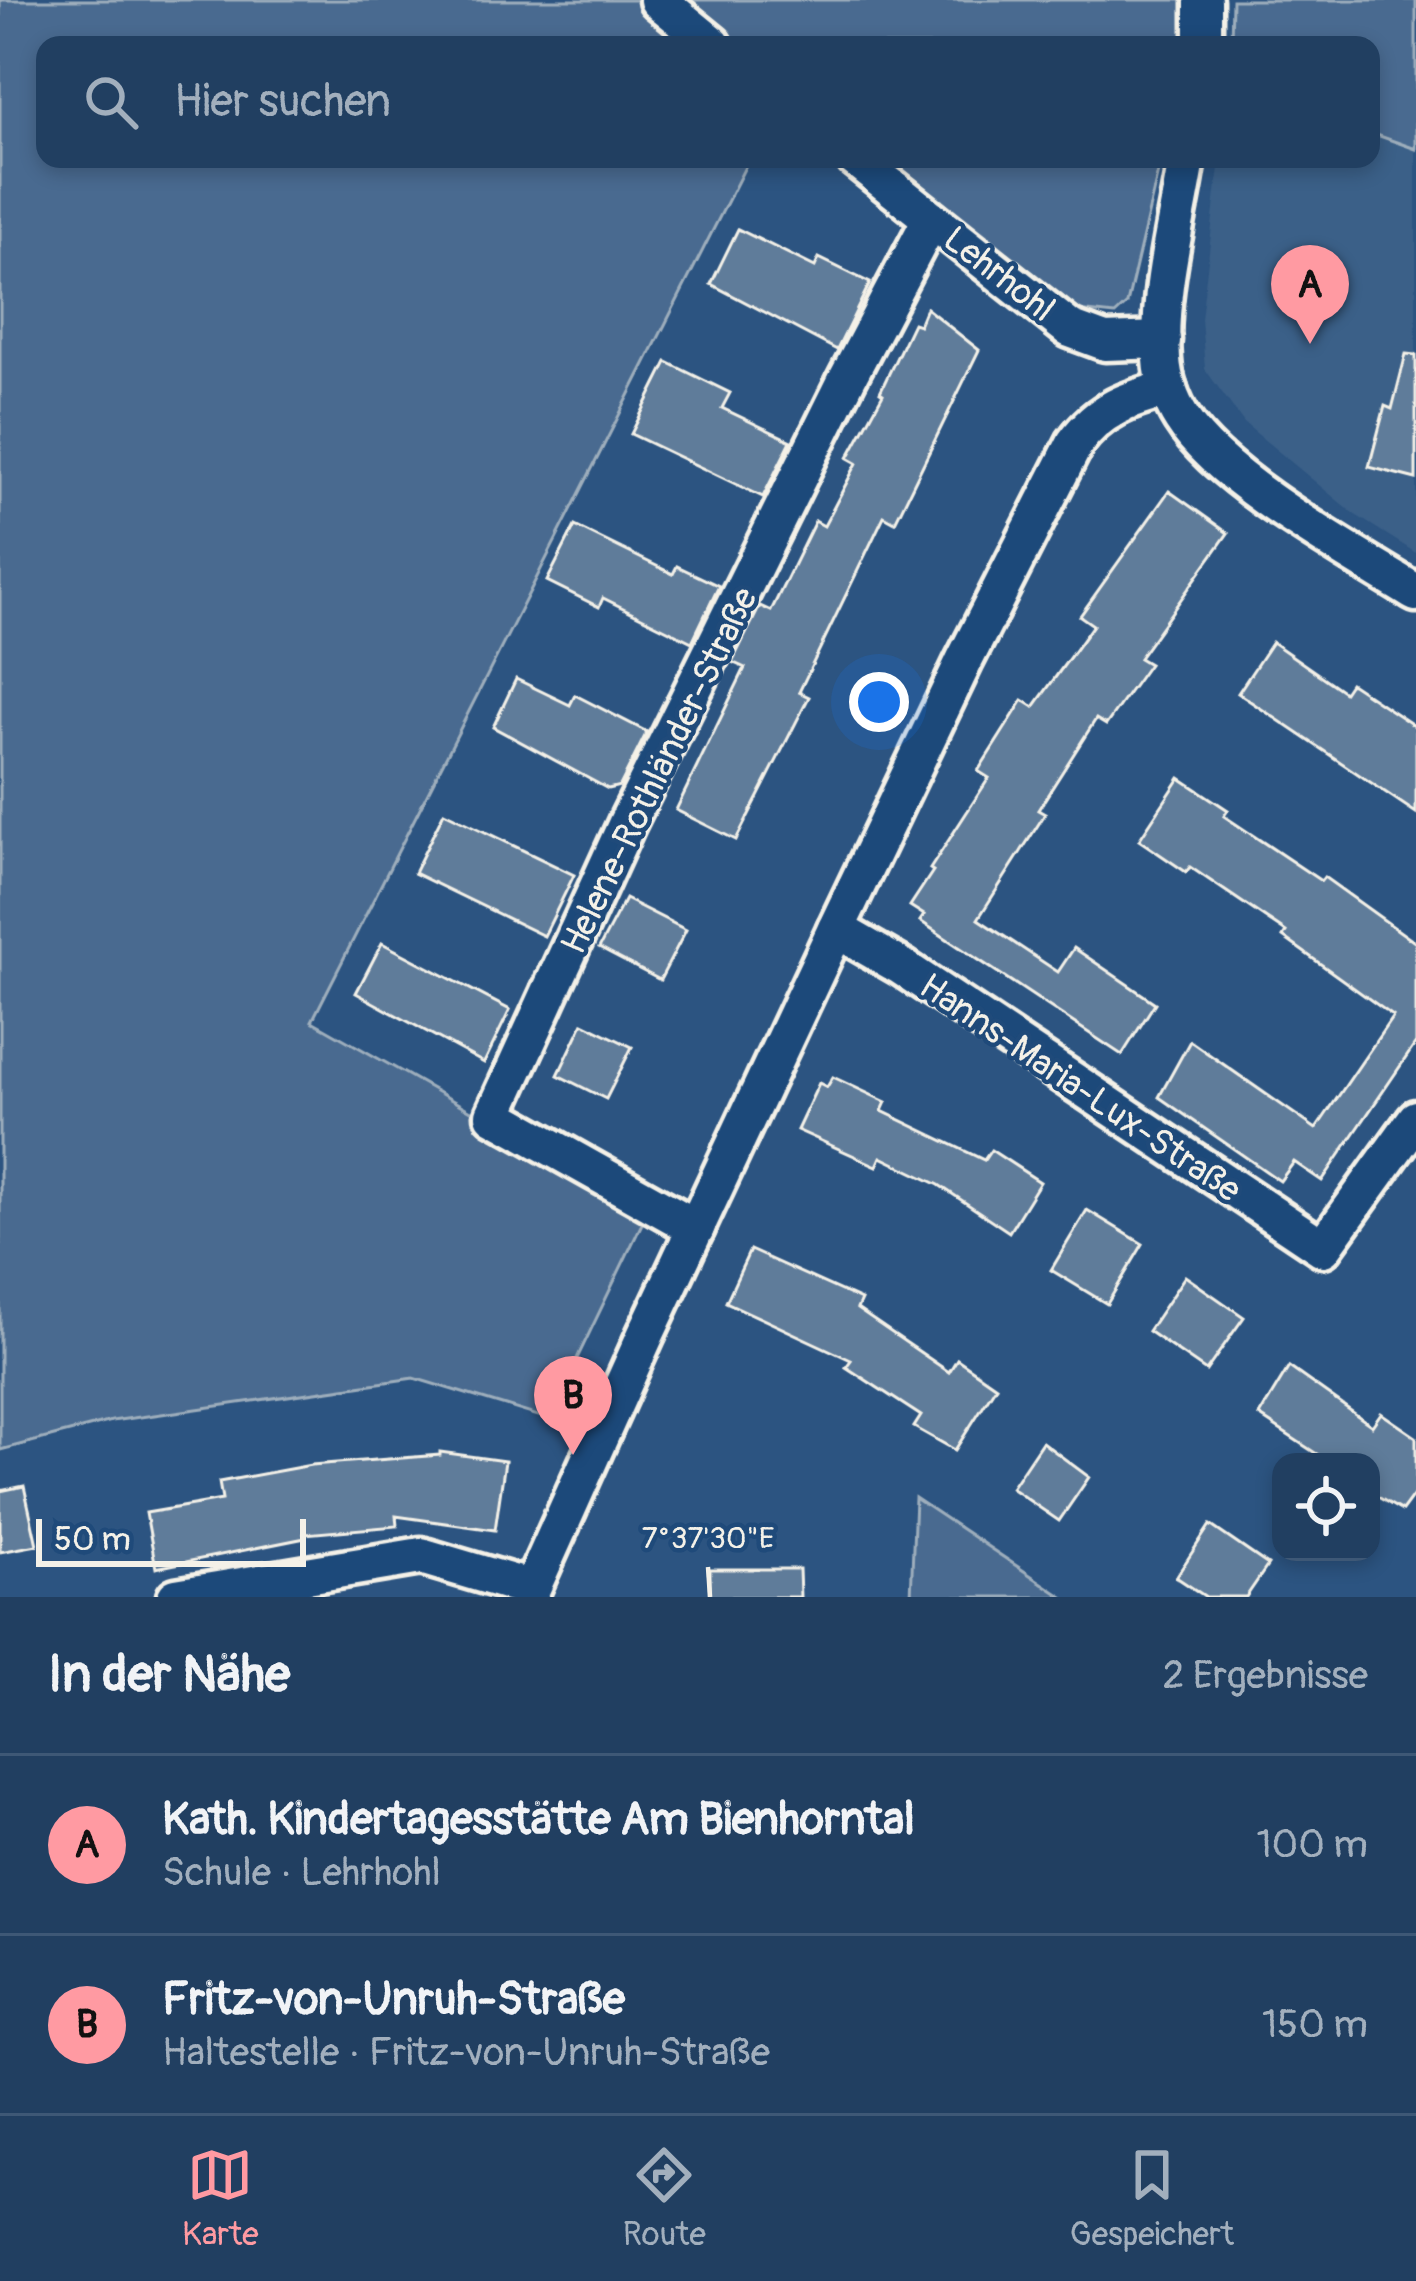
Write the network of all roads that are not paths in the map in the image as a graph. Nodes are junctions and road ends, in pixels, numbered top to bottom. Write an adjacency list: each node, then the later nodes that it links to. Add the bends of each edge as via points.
1 (658, 0): 3 (street)
2 (1203, 0): 4 (street)
3 (702, 36)
4 (1203, 36)
5 (867, 168): 7 (street, Lehrhohl)
6 (1186, 168): 8 (street)
7 (931, 219): 8 (street, Lehrhohl, via 1087,338); 13 (street, Helene-Rothländer-Straße, via 627,823 494,1115)
8 (1162, 340): 9 (street)
9 (1168, 389): 10 (street, via 1183,421 1229,467); 11 (street, via 1114,406 1075,443)
10 (1416, 593)
11 (836, 929): 12 (street, Hanns-Maria-Lux-Straße, via 1323,1248); 13 (street)
12 (1416, 1119)
13 (696, 1228): 14 (street)
14 (528, 1592): 15 (street, via 421,1556)
15 (176, 1597)

